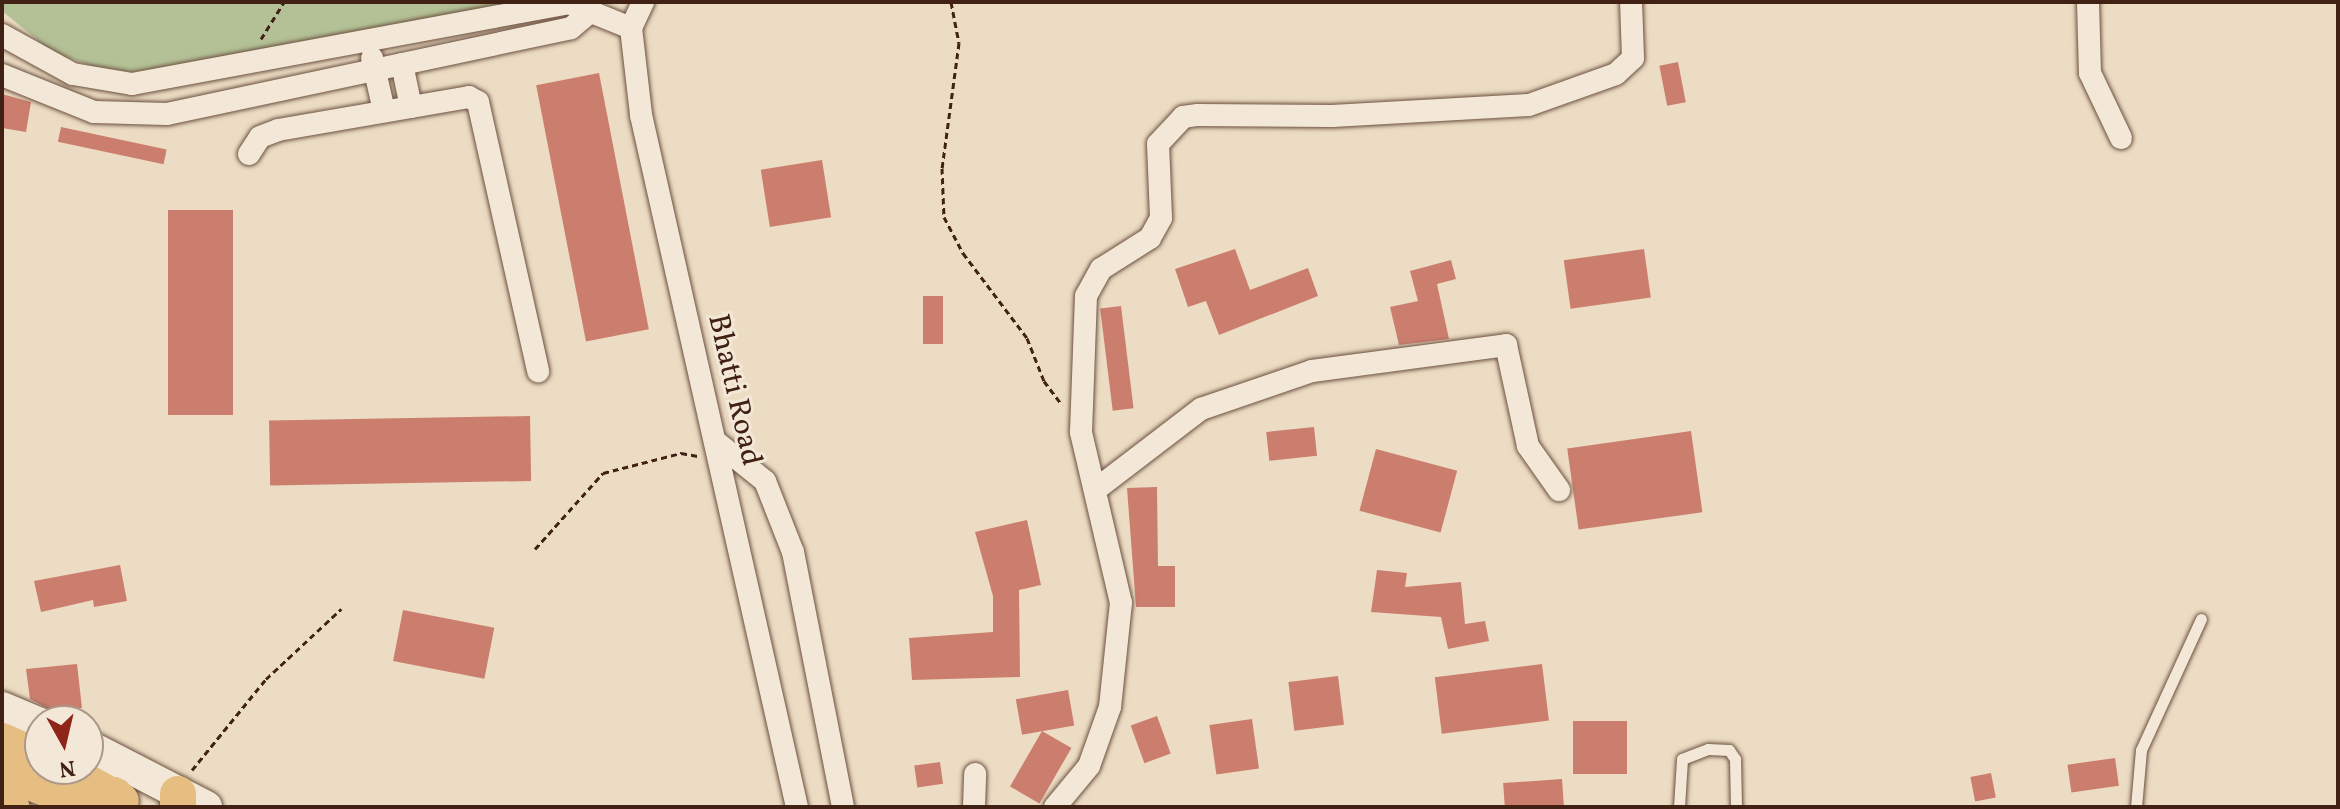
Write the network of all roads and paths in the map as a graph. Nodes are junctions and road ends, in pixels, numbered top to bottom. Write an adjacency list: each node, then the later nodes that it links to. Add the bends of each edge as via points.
1 (284, 2): 12 (path)
2 (642, 2): 7 (street)
3 (951, 2): 23 (path, via 959,43 942,168 944,217 963,253 1027,338 1044,381)
4 (1631, 2): 23 (street, via 1633,58 1616,74 1529,105 1183,117 1158,144 1161,218 1150,238 1101,269 1086,296)
5 (2088, 2): 20 (street, via 2090,73)
6 (590, 12): 7 (street); 9 (street, via 569,3); 11 (street, via 571,28)
7 (631, 28): 24 (street, Bhatti Road, via 641,115)
8 (2, 35): 14 (street)
9 (369, 43): 10 (street); 13 (street)
10 (275, 61): 12 (street); 16 (street)
11 (402, 64): 13 (street); 18 (street)
12 (251, 65): 14 (street, via 132,84)
13 (375, 70): 16 (street); 19 (street)
14 (73, 74): 17 (street)
15 (2, 75): 17 (street)
16 (281, 90): 17 (street, via 155,114)
17 (62, 104)
18 (411, 107): 19 (street); 22 (street, via 469,97 478,102)
19 (384, 111): 21 (street, via 278,130 260,137)
20 (2121, 138)
21 (249, 154)
22 (538, 371)
23 (1080, 418): 25 (street)
24 (717, 450): 27 (path, via 681,453 603,473); 41 (street, Bhatti Road); 42 (street, via 765,481 793,552)
25 (1095, 490): 26 (street, via 1201,409 1312,371 1506,345 1528,446); 44 (street, via 1121,603 1110,707 1089,766)
26 (1559, 490)
27 (535, 549)
28 (341, 609): 38 (path, via 266,679)
29 (2201, 619): 47 (lane, via 2141,750)
30 (2, 708): 31 (street)
31 (24, 717)
32 (2, 741): 33 (main road)
33 (24, 751)
34 (104, 755): 38 (street)
35 (2, 769): 37 (highway)
36 (975, 774): 43 (street)
37 (94, 787)
38 (188, 803)
39 (2, 804): 40 (highway)
40 (9, 807)
41 (797, 807)
42 (843, 807)
43 (974, 807)
44 (1055, 807)
45 (1679, 807): 46 (lane, via 1682,759 1708,749 1729,750 1735,759)
46 (1736, 807)
47 (2136, 807)

